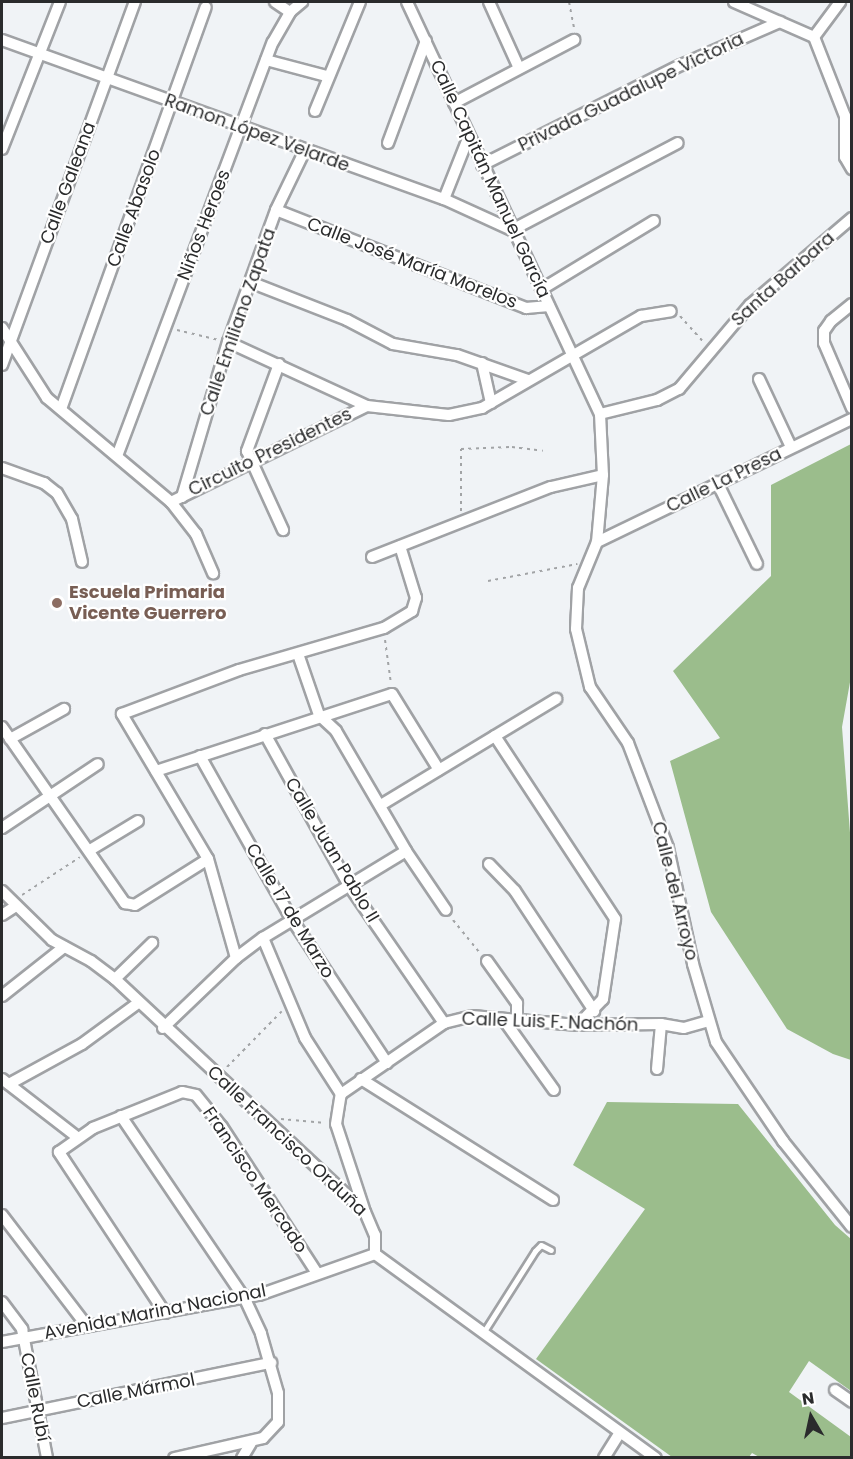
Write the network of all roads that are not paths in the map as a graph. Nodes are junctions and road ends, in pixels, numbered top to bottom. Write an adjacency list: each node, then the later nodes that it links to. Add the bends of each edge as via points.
1 (60, 2): 17 (street)
2 (135, 2): 21 (street, Calle Galeana)
3 (275, 2): 11 (street)
4 (302, 2): 11 (street, Niños Heroes)
5 (360, 2): 20 (street)
6 (407, 2): 16 (street, Calle Capitán Manuel García)
7 (489, 2): 19 (street)
8 (734, 2): 12 (street)
9 (840, 2): 13 (street)
10 (206, 7): 23 (street, Calle Abasolo)
11 (290, 12): 18 (street, Niños Heroes)
12 (780, 22): 13 (street); 32 (street, Privada Guadalupe Victoria, via 681,65)
13 (814, 38): 25 (street)
14 (2, 40): 17 (street, Ramon López Velarde)
15 (574, 40): 19 (street)
16 (426, 41): 22 (street, Calle Capitán Manuel García); 28 (street)
17 (39, 54): 21 (street, Ramon López Velarde); 30 (street)
18 (266, 60): 20 (street); 26 (street, Niños Heroes)
19 (519, 68): 22 (street)
20 (326, 76): 24 (street)
21 (106, 78): 23 (street, Ramon López Velarde); 45 (street, Calle Galeana)
22 (454, 102): 27 (street, Calle Capitán Manuel García)
23 (173, 103): 26 (street, Ramon López Velarde); 56 (street, Calle Abasolo)
24 (315, 111)
25 (848, 112): 33 (street, via 845,158)
26 (241, 128): 31 (street, Ramon López Velarde); 60 (street, Niños Heroes)
27 (469, 136): 32 (street, Calle Capitán Manuel García); 34 (street)
28 (388, 143)
29 (678, 143): 38 (street)
30 (2, 149)
31 (304, 152): 34 (street, Ramon López Velarde); 35 (street, Calle Emiliano Zapata)
32 (482, 165): 38 (street, Calle Capitán Manuel García)
33 (852, 169)
34 (444, 199): 38 (street, Ramon López Velarde)
35 (276, 210): 39 (street, Calle Emiliano Zapata); 42 (street, Calle José María Morelos, via 526,308)
36 (852, 218): 57 (street, Santa Barbara, via 750,305 710,350 694,376 669,396)
37 (654, 222): 40 (street)
38 (512, 230): 40 (street, Calle Capitán Manuel García)
39 (250, 282): 46 (street, Calle Emiliano Zapata); 48 (street, via 347,320 393,344)
40 (542, 289): 42 (street, Calle Capitán Manuel García)
41 (852, 304): 55 (street, via 824,330 824,343)
42 (549, 306): 47 (street, Calle Capitán Manuel García)
43 (671, 310): 47 (street, Circuito Presidentes, via 641,316)
44 (2, 328): 45 (street)
45 (11, 339): 50 (street, Calle Galeana); 56 (street, via 39,389)
46 (228, 342): 49 (street); 65 (street, Calle Emiliano Zapata)
47 (572, 357): 52 (street, Circuito Presidentes); 57 (street, Calle del Arroyo)
48 (482, 363): 52 (street); 53 (street)
49 (279, 364): 54 (street); 61 (street, via 247,444)
50 (2, 365)
51 (759, 379): 59 (street)
52 (528, 380): 53 (street, Circuito Presidentes)
53 (491, 403): 54 (street, Circuito Presidentes, via 471,412 449,415)
54 (367, 406): 61 (street, Circuito Presidentes)
55 (852, 408)
56 (61, 409): 60 (street)
57 (600, 414): 63 (street, Calle del Arroyo)
58 (852, 419): 59 (street, Calle La Presa)
59 (791, 447): 64 (street, Calle La Presa)
60 (117, 456): 66 (street)
61 (249, 461): 65 (street, Circuito Presidentes); 67 (street)
62 (2, 468): 71 (street, via 44,483 57,493 72,519)
63 (603, 475): 68 (street, Calle del Arroyo); 69 (street, via 551,487)
64 (717, 482): 68 (street, Calle La Presa); 72 (street)
65 (182, 496): 66 (street, Circuito Presidentes)
66 (171, 502): 73 (street, via 196,534)
67 (283, 530)
68 (597, 542): 110 (street, Calle del Arroyo, via 575,605 576,629 590,687 628,743 646,782 668,848)
69 (400, 546): 70 (street); 74 (street, via 416,605 384,628)
70 (372, 557)
71 (82, 562)
72 (757, 564)
73 (213, 573)
74 (298, 654): 77 (street); 85 (street, via 239,670 122,714)
75 (556, 699): 80 (street)
76 (64, 709): 81 (street)
77 (319, 715): 79 (street); 84 (street, via 392,694); 87 (street, via 336,731)
78 (2, 727): 81 (street)
79 (265, 734): 82 (street); 94 (street, Calle Juan Pablo II)
80 (495, 736): 84 (street); 108 (street, via 615,919 603,999)
81 (10, 739): 86 (street)
82 (200, 756): 85 (street); 99 (street, Calle 17 de Marzo)
83 (98, 764): 86 (street)
84 (439, 770): 87 (street)
85 (156, 771): 92 (street)
86 (50, 795): 89 (street); 90 (street)
87 (381, 805): 91 (street)
88 (138, 821): 90 (street)
89 (2, 828)
90 (90, 850): 92 (street, via 130,906)
91 (406, 851): 94 (street); 97 (street)
92 (208, 859): 103 (street)
93 (489, 864): 108 (street, via 515,891)
94 (348, 884): 99 (street); 112 (street, Calle Juan Pablo II)
95 (2, 891): 96 (street, Calle Francisco Orduña)
96 (14, 904): 98 (street); 102 (street, Calle Francisco Orduña)
97 (446, 910)
98 (2, 915)
99 (291, 918): 100 (street); 116 (street, Calle 17 de Marzo)
100 (263, 938): 103 (street); 121 (street, via 305,1038)
101 (152, 943): 105 (street)
102 (64, 947): 105 (street, Calle Francisco Orduña); 106 (street)
103 (236, 958): 115 (street)
104 (487, 962): 111 (street, via 517,1003)
105 (115, 979): 107 (street, Calle Francisco Orduña)
106 (2, 996)
107 (138, 1003): 115 (street, Calle Francisco Orduña); 119 (street, via 82,1044)
108 (594, 1011): 114 (street)
109 (504, 1020): 111 (street, Calle Luis F. Nachón); 112 (street, Calle Luis F. Nachón, via 462,1017); 120 (street)
110 (709, 1021): 113 (street, Calle Luis F. Nachón, via 684,1028); 127 (street, Calle del Arroyo, via 729,1064 783,1141)
111 (517, 1022): 114 (street, Calle Luis F. Nachón)
112 (444, 1023): 116 (street, Calle Luis F. Nachón)
113 (661, 1024): 114 (street, Calle Luis F. Nachón); 117 (street)
114 (578, 1025)
115 (163, 1028): 125 (street, Calle Francisco Orduña, via 266,1117)
116 (387, 1063): 118 (street, Calle Luis F. Nachón)
117 (657, 1069)
118 (361, 1079): 121 (street, Calle Luis F. Nachón); 124 (street)
119 (5, 1082): 123 (street)
120 (554, 1090)
121 (341, 1094): 125 (street, via 336,1124)
122 (121, 1116): 123 (street); 130 (street, Francisco Mercado, via 190,1092 222,1127); 131 (street)
123 (77, 1137): 133 (street, via 59,1152)
124 (553, 1200)
125 (365, 1212): 129 (street, Calle Francisco Orduña, via 375,1235)
126 (2, 1215): 134 (street)
127 (852, 1227)
128 (551, 1250): 135 (lane, via 541,1245 535,1251)
129 (375, 1254): 130 (street, Avenida Marina Nacional); 135 (street)
130 (316, 1272): 131 (street, Avenida Marina Nacional)
131 (245, 1299): 133 (street, Avenida Marina Nacional); 138 (street)
132 (2, 1302): 136 (street, Calle Rubí, via 19,1323)
133 (165, 1313): 134 (street, Avenida Marina Nacional)
134 (87, 1326): 136 (street, Avenida Marina Nacional)
135 (483, 1333): 143 (street)
136 (23, 1337): 137 (street, Avenida Marina Nacional); 141 (street, Calle Rubí)
137 (2, 1342)
138 (271, 1363): 141 (street, Calle Mármol); 144 (street, via 279,1422)
139 (835, 1390): 140 (street)
140 (852, 1402)
141 (39, 1410): 142 (street, Calle Mármol); 145 (street, Calle Rubí)
142 (2, 1418)
143 (619, 1434): 148 (street); 149 (street)
144 (251, 1443): 146 (street); 147 (street)
145 (47, 1458)
146 (174, 1458)
147 (242, 1458)
148 (604, 1458)
149 (656, 1458)

